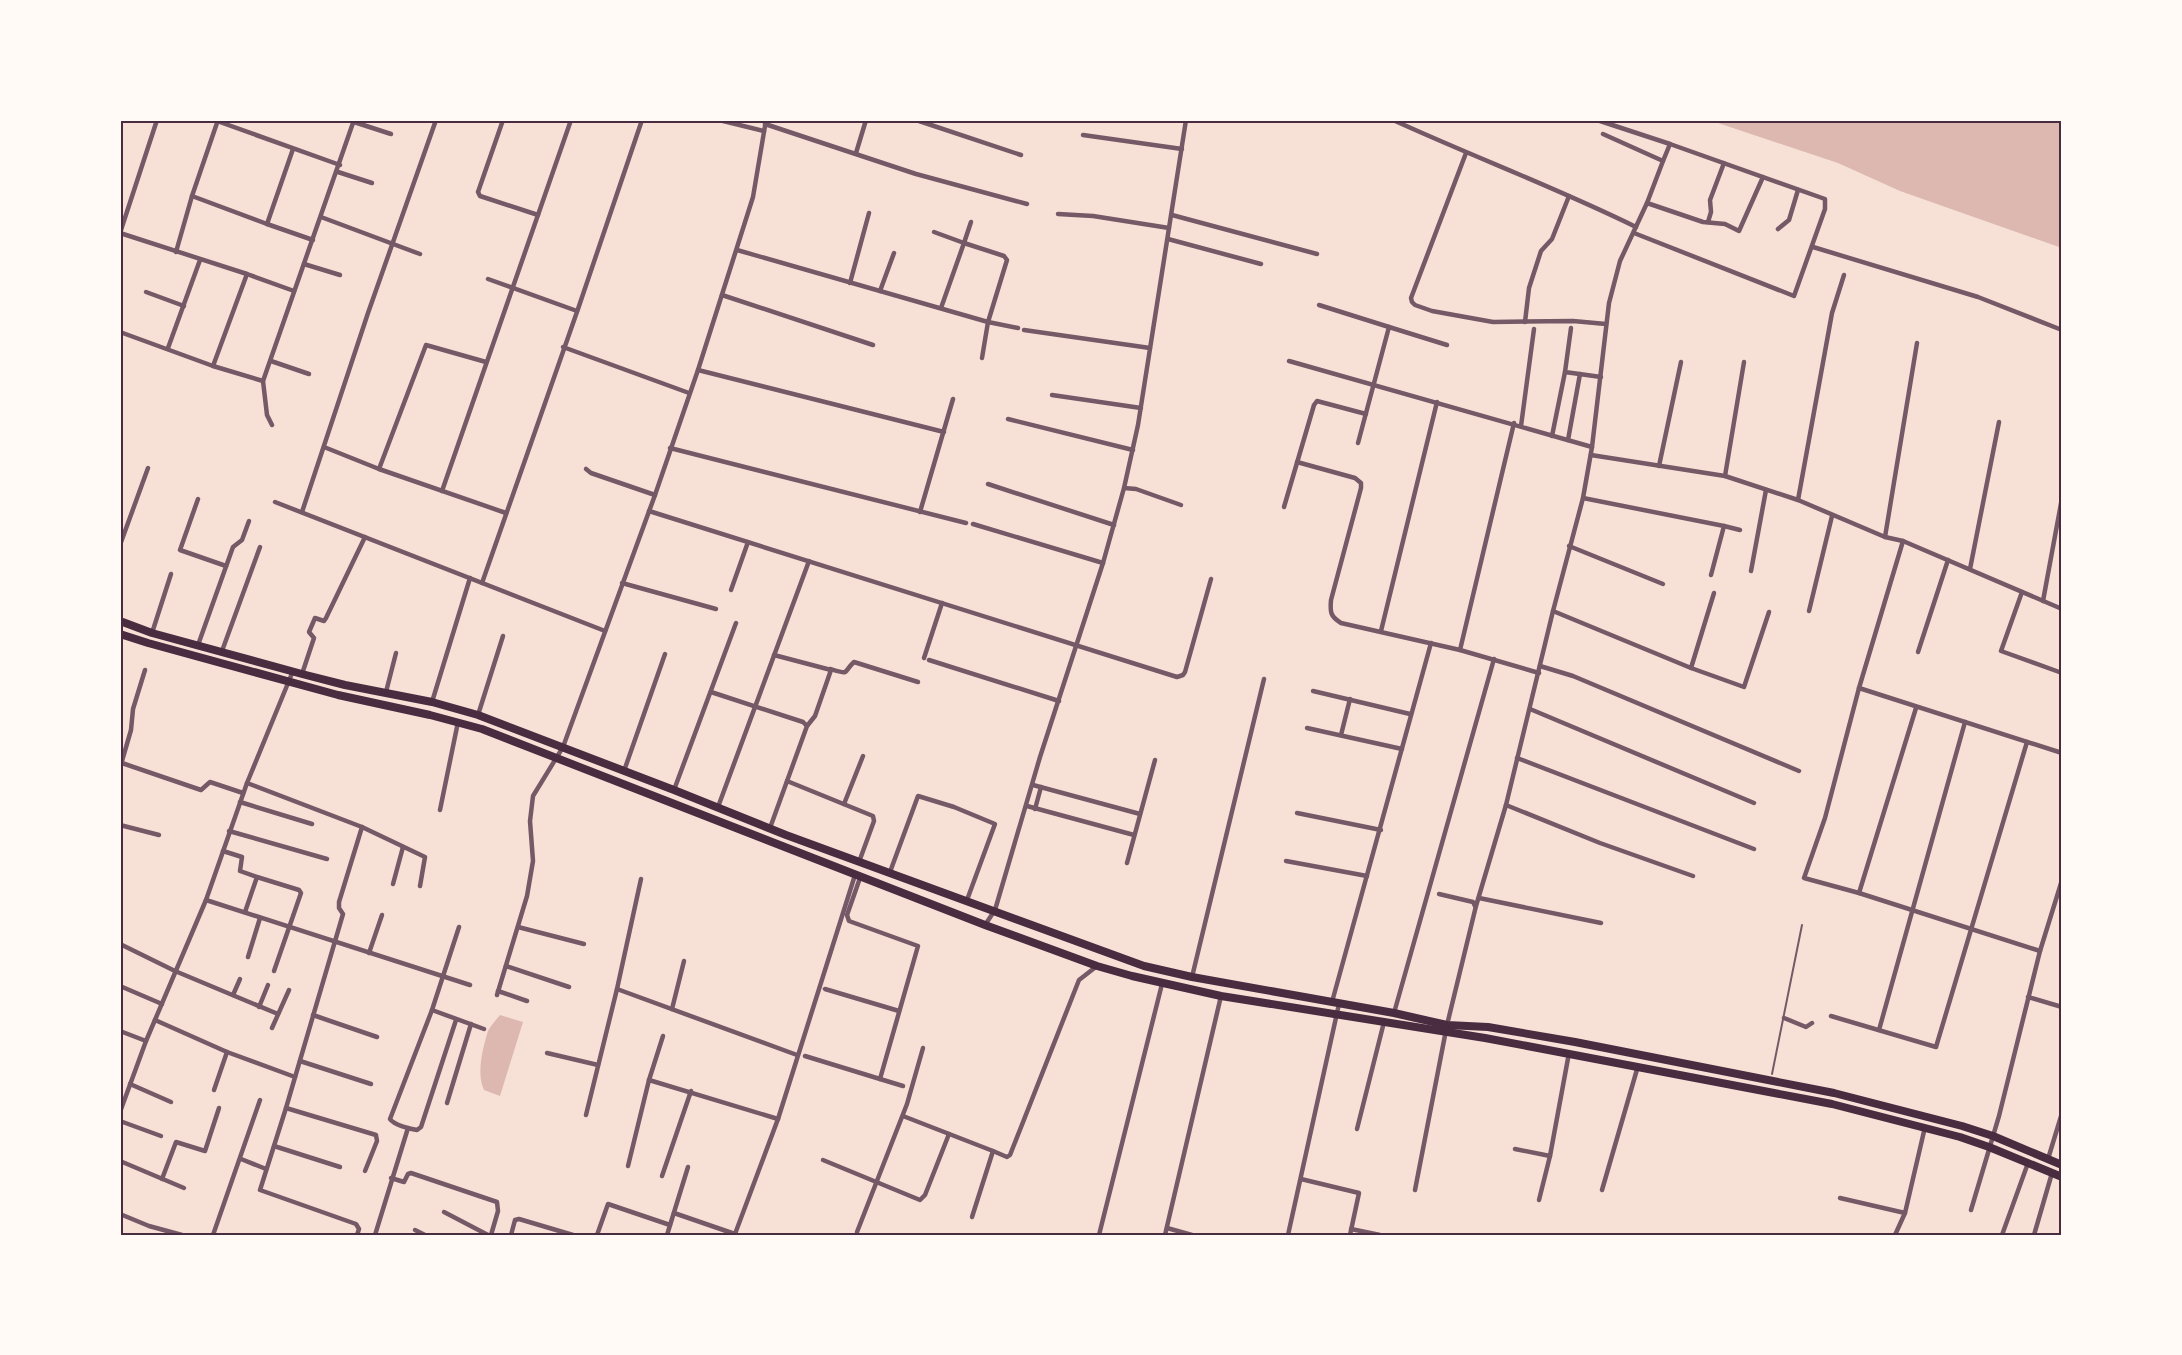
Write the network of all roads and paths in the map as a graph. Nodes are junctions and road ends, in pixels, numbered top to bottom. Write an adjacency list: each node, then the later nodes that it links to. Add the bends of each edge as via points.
1 (157, 120): 41 (street)
2 (436, 120): 53 (street)
3 (502, 120): 38 (street, via 478,192 480,196)
4 (572, 120): 38 (street)
5 (642, 120): 76 (street)
6 (719, 120): 15 (street)
7 (866, 120): 22 (street)
8 (916, 120): 24 (street)
9 (1186, 120): 21 (street)
10 (1393, 120): 23 (street)
11 (1598, 120): 19 (street)
12 (217, 121): 20 (street); 32 (street)
13 (354, 121): 16 (street); 27 (street)
14 (766, 122): 15 (street); 22 (street)
15 (764, 131): 55 (street, via 753,197)
16 (391, 134)
17 (1603, 134): 25 (street)
18 (1083, 135): 21 (street)
19 (1670, 144): 25 (street); 26 (street)
20 (293, 149): 27 (street); 44 (street)
21 (1182, 149): 39 (street)
22 (856, 153): 35 (street)
23 (1466, 153): 33 (street); 78 (street, via 1412,302 1493,322)
24 (1021, 155)
25 (1663, 160): 34 (street)
26 (1724, 163): 29 (street); 43 (street, via 1710,200)
27 (340, 165): 28 (street)
28 (338, 172): 30 (street); 40 (street)
29 (1763, 177): 31 (street); 43 (street, via 1740,230)
30 (372, 183)
31 (1798, 190): 46 (street, via 1789,220); 54 (street, via 1825,199)
32 (192, 196): 44 (street); 56 (street)
33 (1569, 196): 47 (street); 78 (street, via 1552,239 1541,251 1529,288)
34 (1647, 203): 43 (street); 47 (street)
35 (1027, 204)
36 (869, 213): 67 (street)
37 (1058, 214): 45 (street)
38 (538, 215): 68 (street)
39 (1172, 215): 45 (street); 59 (street)
40 (321, 217): 51 (street); 53 (street)
41 (122, 221): 49 (street)
42 (971, 222): 52 (street)
43 (1708, 222)
44 (267, 224): 51 (street)
45 (1169, 228): 50 (street)
46 (1778, 229)
47 (1635, 230): 54 (street, via 1794,296); 79 (street, via 1620,261)
48 (934, 232): 52 (street)
49 (120, 233): 56 (street)
50 (1168, 238): 62 (street); 90 (street)
51 (313, 240): 61 (street)
52 (963, 243): 75 (street); 77 (street, via 1007,260)
53 (394, 245): 58 (street); 120 (street)
54 (1814, 245): 83 (street, via 1978,297)
55 (737, 250): 67 (street); 72 (street)
56 (176, 252): 60 (street)
57 (894, 253): 70 (street)
58 (420, 254)
59 (1317, 254)
60 (200, 260): 63 (street); 74 (street)
61 (304, 264): 64 (street); 69 (street)
62 (1260, 264)
63 (247, 274): 69 (street); 97 (street)
64 (340, 275)
65 (1844, 275): 139 (street, via 1832,313)
66 (488, 279): 68 (street)
67 (850, 283): 70 (street)
68 (512, 288): 76 (street); 94 (street)
69 (294, 291): 92 (street)
70 (880, 291): 75 (street)
71 (146, 292): 74 (street)
72 (722, 295): 86 (street); 98 (street)
73 (1319, 305): 80 (street)
74 (183, 306): 89 (street)
75 (941, 308): 77 (street)
76 (578, 311): 88 (street)
77 (988, 322): 90 (street); 91 (street)
78 (1524, 322): 79 (street)
79 (1606, 324): 102 (street)
80 (1389, 327): 87 (street); 104 (street)
81 (1571, 328): 99 (street)
82 (1534, 329): 115 (street)
83 (2062, 330)
84 (120, 332): 89 (street)
85 (1917, 343): 155 (street)
86 (873, 345)
87 (1447, 345)
88 (563, 347): 105 (street); 146 (street)
89 (168, 348): 97 (street)
90 (1150, 348): 109 (street)
91 (982, 358)
92 (271, 361): 100 (street); 103 (street)
93 (1289, 361): 104 (street)
94 (486, 362): 128 (street, via 426,345); 134 (street)
95 (1681, 362): 126 (street)
96 (1744, 362): 130 (street)
97 (213, 366): 103 (street)
98 (698, 370): 105 (street); 116 (street)
99 (1565, 372): 101 (street); 117 (street)
100 (309, 374)
101 (1580, 374): 102 (street); 118 (street)
102 (1601, 377): 121 (street)
103 (263, 381): 114 (street, via 267,416)
104 (1374, 384): 108 (street); 110 (street)
105 (689, 393): 122 (street)
106 (1052, 394): 109 (street)
107 (953, 399): 116 (street)
108 (1437, 402): 113 (street); 187 (street)
109 (1141, 408): 123 (street)
110 (1366, 414): 119 (street); 125 (street, via 1317,401)
111 (1008, 419): 123 (street)
112 (1999, 422): 165 (street)
113 (1514, 423): 115 (street); 194 (street)
114 (272, 425)
115 (1521, 426): 117 (street)
116 (944, 432): 145 (street)
117 (1552, 436): 118 (street)
118 (1568, 440): 121 (street)
119 (1358, 443)
120 (324, 447): 128 (street); 144 (street)
121 (1592, 447): 124 (street)
122 (670, 448): 135 (street); 145 (street)
123 (1133, 450): 132 (street)
124 (1591, 455): 126 (street); 136 (street)
125 (1297, 462): 142 (street); 187 (street, via 1361,483 1330,614 1341,623)
126 (1659, 466): 130 (street)
127 (148, 468): 158 (street)
128 (379, 469): 134 (street)
129 (586, 469): 135 (street)
130 (1725, 476): 133 (street)
131 (988, 484): 151 (street)
132 (1124, 488): 141 (street); 151 (street)
133 (1766, 490): 139 (street); 166 (street)
134 (442, 491): 146 (street)
135 (655, 495): 143 (street)
136 (1583, 498): 152 (street); 159 (street)
137 (2062, 498): 177 (street)
138 (198, 499): 164 (street, via 180,550)
139 (1798, 500): 147 (street)
140 (275, 502): 144 (street)
141 (1181, 505)
142 (1284, 507)
143 (649, 511): 157 (street); 172 (street)
144 (302, 512): 154 (street)
145 (920, 512): 149 (street)
146 (506, 513): 171 (street)
147 (1832, 516): 155 (street); 182 (street)
148 (249, 521): 164 (street)
149 (966, 523)
150 (973, 524): 163 (street)
151 (1114, 525): 163 (street)
152 (1724, 526): 153 (street); 168 (street)
153 (1740, 530)
154 (365, 537): 169 (street); 208 (street, via 326,618 313,620 309,632 314,640)
155 (1885, 537): 156 (street)
156 (1903, 541): 161 (street); 212 (street)
157 (748, 542): 162 (street); 174 (street)
158 (120, 545)
159 (1569, 546): 173 (street); 181 (street)
160 (260, 547): 195 (street)
161 (1948, 560): 165 (street); 196 (street)
162 (808, 561): 178 (street); 199 (street)
163 (1103, 562): 193 (street)
164 (226, 566): 192 (street)
165 (1970, 569): 175 (street)
166 (1751, 570)
167 (171, 574): 188 (street)
168 (1711, 575)
169 (470, 578): 171 (street); 218 (street)
170 (1211, 579): 193 (street, via 1185,672 1180,677)
171 (482, 583): 186 (street)
172 (622, 583): 179 (street); 186 (street)
173 (1663, 584)
174 (731, 590)
175 (2022, 592): 177 (street); 207 (street, via 2001,651)
176 (1714, 593): 202 (street)
177 (2043, 601): 180 (street)
178 (942, 603): 193 (street); 217 (street, via 926,659)
179 (717, 609)
180 (2062, 609)
181 (1553, 611): 201 (street); 202 (street)
182 (1809, 611)
183 (1769, 612): 202 (street, via 1744,687)
184 (120, 621): 188 (main road)
185 (736, 623): 215 (street)
186 (605, 631): 230 (street)
187 (1381, 631): 191 (street)
188 (152, 633): 192 (main road)
189 (120, 634): 210 (main road)
190 (503, 636): 223 (street)
191 (1431, 643): 194 (street); 222 (street)
192 (198, 645): 195 (main road)
193 (1077, 645): 217 (street)
194 (1460, 650): 200 (street)
195 (222, 651): 205 (main road)
196 (1918, 652)
197 (396, 653): 214 (street)
198 (665, 654): 238 (street)
199 (774, 655): 203 (street); 219 (street)
200 (1494, 659): 206 (street); 331 (street)
201 (1540, 666): 206 (street); 239 (street, via 1573,676)
202 (1691, 668)
203 (830, 669): 211 (street, via 844,673 854,662); 226 (street, via 815,716)
204 (145, 670): 237 (street)
205 (293, 671): 208 (main road); 210 (street)
206 (1539, 673): 221 (street)
207 (2062, 673)
208 (302, 674): 214 (main road)
209 (1264, 679): 309 (street)
210 (289, 680): 224 (main road); 241 (street)
211 (918, 682)
212 (1859, 688): 220 (street); 280 (street, via 1825,818 1804,878)
213 (1313, 691): 216 (street)
214 (386, 692): 218 (main road)
215 (711, 692): 219 (street); 244 (street)
216 (1350, 699): 222 (street); 228 (street)
217 (1059, 701): 242 (street)
218 (432, 702): 223 (main road)
219 (756, 706): 226 (street); 251 (street)
220 (1916, 708): 225 (street); 280 (street)
221 (1530, 709): 235 (street); 247 (street)
222 (1410, 714): 231 (street)
223 (478, 715): 230 (main road)
224 (458, 722): 234 (main road); 253 (street)
225 (1965, 722): 229 (street); 287 (street)
226 (807, 726): 240 (street)
227 (1307, 728): 228 (street)
228 (1341, 735): 231 (street)
229 (2027, 742): 232 (street); 297 (street)
230 (563, 747): 234 (street); 238 (main road)
231 (1402, 749): 260 (street)
232 (2062, 753)
233 (863, 756): 248 (street)
234 (557, 757): 275 (main road); 296 (street, via 533,796 533,861)
235 (1517, 758): 249 (street); 265 (street)
236 (1155, 760): 255 (street)
237 (121, 766): 245 (street, via 201,790 210,782)
238 (624, 771): 244 (main road)
239 (1799, 771)
240 (787, 781): 248 (street); 259 (street)
241 (247, 783): 245 (street); 258 (street)
242 (1033, 785): 243 (street); 250 (street)
243 (1041, 787): 252 (street); 255 (street)
244 (674, 790): 251 (main road)
245 (243, 792): 246 (street)
246 (240, 802): 256 (street); 261 (street)
247 (1754, 803)
248 (844, 804): 269 (street, via 874,817)
249 (1506, 805): 273 (street); 282 (street)
250 (1027, 806): 252 (street); 286 (street)
251 (718, 807): 259 (main road)
252 (1035, 808): 263 (street)
253 (440, 810)
254 (1297, 813): 260 (street)
255 (1140, 814): 263 (street)
256 (312, 824)
257 (120, 825): 262 (street)
258 (362, 827): 264 (street); 298 (street, via 339,902 343,914)
259 (770, 828): 269 (main road)
260 (1381, 830): 272 (street)
261 (230, 831): 266 (street); 267 (street)
262 (159, 835)
263 (1134, 835): 270 (street)
264 (403, 847): 278 (street); 279 (street, via 425,857)
265 (1754, 849)
266 (222, 851): 274 (street, via 242,857 240,871); 283 (street)
267 (327, 859)
268 (1286, 861): 272 (street)
269 (859, 862): 271 (main road)
270 (1127, 864)
271 (890, 872): 284 (main road); 284 (street, via 918,796 954,807 994,824)
272 (1367, 876): 324 (street)
273 (1693, 876)
274 (257, 877): 288 (street); 294 (street, via 300,891)
275 (857, 877): 292 (main road); 330 (street, via 847,915 849,921 918,946); 354 (street)
276 (641, 879): 317 (street)
277 (2062, 880): 301 (street)
278 (393, 884)
279 (420, 886)
280 (1859, 893): 287 (street)
281 (1439, 894): 285 (street)
282 (1479, 897): 285 (street); 291 (street)
283 (206, 900): 288 (street); 307 (street)
284 (967, 900): 286 (main road)
285 (1476, 906): 344 (street)
286 (995, 910): 292 (street); 309 (main road, via 1144,966)
287 (1911, 911): 297 (street); 345 (street)
288 (244, 912): 290 (street)
289 (382, 915): 302 (street)
290 (260, 918): 294 (street); 303 (street)
291 (1601, 923)
292 (985, 925): 306 (main road)
293 (1802, 925): 336 (lane)
294 (290, 927): 298 (street); 308 (street)
295 (459, 927): 310 (street)
296 (518, 927): 300 (street); 305 (street)
297 (1970, 930): 301 (street); 345 (street, via 1936,1047)
298 (335, 940): 302 (street); 333 (street)
299 (120, 944): 307 (street)
300 (585, 944)
301 (2040, 951): 322 (street)
302 (369, 953): 310 (street)
303 (248, 957)
304 (684, 960): 328 (street)
305 (506, 966): 316 (street); 323 (street, via 498,993)
306 (1097, 966): 312 (main road); 388 (street, via 1079,980 1010,1155)
307 (175, 971): 320 (street); 325 (street)
308 (274, 971)
309 (1192, 976): 324 (main road)
310 (442, 977): 314 (street); 329 (street)
311 (240, 979): 320 (street)
312 (1162, 984): 321 (main road); 436 (street)
313 (268, 985): 326 (street)
314 (470, 985)
315 (120, 986): 325 (street)
316 (569, 987)
317 (617, 988): 328 (street); 357 (street)
318 (825, 989): 330 (street)
319 (289, 990): 332 (street)
320 (233, 995): 326 (street)
321 (1221, 996): 334 (main road); 420 (street)
322 (2028, 997): 327 (street); 384 (street)
323 (527, 1000)
324 (1335, 1003): 331 (main road); 334 (street)
325 (162, 1004): 337 (street)
326 (259, 1007): 332 (street)
327 (2062, 1007)
328 (672, 1009): 354 (street)
329 (432, 1010): 338 (street); 380 (street, via 391,1121)
330 (899, 1011): 361 (street)
331 (1394, 1013): 344 (main road)
332 (278, 1014): 342 (street)
333 (313, 1015): 348 (street); 356 (street)
334 (1337, 1015): 339 (main road); 406 (street)
335 (1831, 1016): 345 (street)
336 (1784, 1018): 340 (street, via 1806,1026); 359 (lane)
337 (155, 1020): 349 (street); 351 (street)
338 (456, 1020): 341 (street); 380 (street, via 421,1127)
339 (1384, 1022): 344 (main road); 381 (street)
340 (1812, 1023)
341 (471, 1024): 343 (street); 370 (street)
342 (272, 1028)
343 (484, 1029)
344 (1447, 1029): 353 (main road); 384 (main road, via 1488,1027 1770,1080 1930,1117); 409 (street)
345 (1879, 1030)
346 (120, 1031): 349 (street)
347 (663, 1036): 362 (street)
348 (377, 1037)
349 (146, 1041): 363 (street)
350 (923, 1048): 376 (street)
351 (227, 1052): 360 (street); 366 (street)
352 (547, 1053): 357 (street)
353 (1569, 1053): 358 (main road); 389 (street)
354 (797, 1055): 377 (street)
355 (805, 1056): 361 (street)
356 (300, 1061): 360 (street); 364 (street)
357 (598, 1065): 375 (street)
358 (1638, 1066): 379 (main road, via 1832,1104); 410 (street)
359 (1772, 1074)
360 (295, 1077): 372 (street)
361 (880, 1079): 365 (street)
362 (649, 1080): 367 (street); 396 (street)
363 (130, 1084): 369 (street); 373 (street)
364 (371, 1084)
365 (903, 1086)
366 (214, 1090)
367 (691, 1091): 377 (street); 402 (street)
368 (260, 1100): 390 (street)
369 (171, 1102)
370 (447, 1102)
371 (219, 1108): 405 (street, via 205,1151 176,1142)
372 (286, 1108): 385 (street); 400 (street, via 376,1135)
373 (120, 1112)
374 (2062, 1113): 391 (street)
375 (586, 1115)
376 (903, 1116): 382 (street); 407 (street)
377 (778, 1119): 435 (street)
378 (120, 1121): 383 (street)
379 (1925, 1127): 386 (main road); 416 (street)
380 (408, 1128): 403 (street)
381 (1357, 1129)
382 (949, 1134): 388 (street); 407 (street, via 920,1200)
383 (161, 1136)
384 (1993, 1136): 386 (street); 391 (main road)
385 (274, 1146): 397 (street); 399 (street)
386 (1989, 1147): 394 (main road); 413 (street)
387 (1515, 1149): 389 (street)
388 (993, 1151): 418 (street)
389 (1550, 1156): 412 (street)
390 (241, 1159): 399 (street); 426 (street)
391 (2048, 1159): 395 (main road)
392 (823, 1160): 407 (street)
393 (120, 1161): 405 (street)
394 (2028, 1163): 401 (main road); 443 (street)
395 (2062, 1165)
396 (628, 1166)
397 (340, 1167)
398 (688, 1167): 415 (street)
399 (266, 1169): 427 (street, via 260,1188 263,1192 356,1224)
400 (365, 1171)
401 (2052, 1173): 404 (main road); 444 (street)
402 (662, 1176)
403 (391, 1178): 428 (street); 430 (street, via 404,1182 411,1173 496,1202 498,1211)
404 (2062, 1178)
405 (162, 1179): 408 (street)
406 (1301, 1179): 421 (street, via 1359,1193); 439 (street)
407 (877, 1182): 423 (street)
408 (184, 1188)
409 (1415, 1190)
410 (1602, 1190)
411 (1840, 1198): 416 (street)
412 (1539, 1200)
413 (1971, 1210)
414 (444, 1212): 430 (street)
415 (674, 1213): 419 (street); 435 (street)
416 (1905, 1213): 442 (street)
417 (120, 1214): 424 (street)
418 (972, 1218)
419 (670, 1225): 433 (street, via 608,1204); 434 (street)
420 (1167, 1228): 437 (street); 438 (street)
421 (1351, 1229): 440 (street); 441 (street)
422 (415, 1230): 429 (street)
423 (857, 1232)
424 (168, 1233): 425 (street)
425 (182, 1235)
426 (213, 1235)
427 (357, 1235)
428 (375, 1235)
429 (424, 1235)
430 (490, 1235)
431 (511, 1235): 432 (street, via 515,1220 519,1219)
432 (573, 1235)
433 (597, 1235)
434 (667, 1235)
435 (736, 1235)
436 (1099, 1235)
437 (1166, 1235)
438 (1192, 1235)
439 (1288, 1235)
440 (1350, 1235)
441 (1380, 1235)
442 (1895, 1235)
443 (2002, 1235)
444 (2034, 1235)

